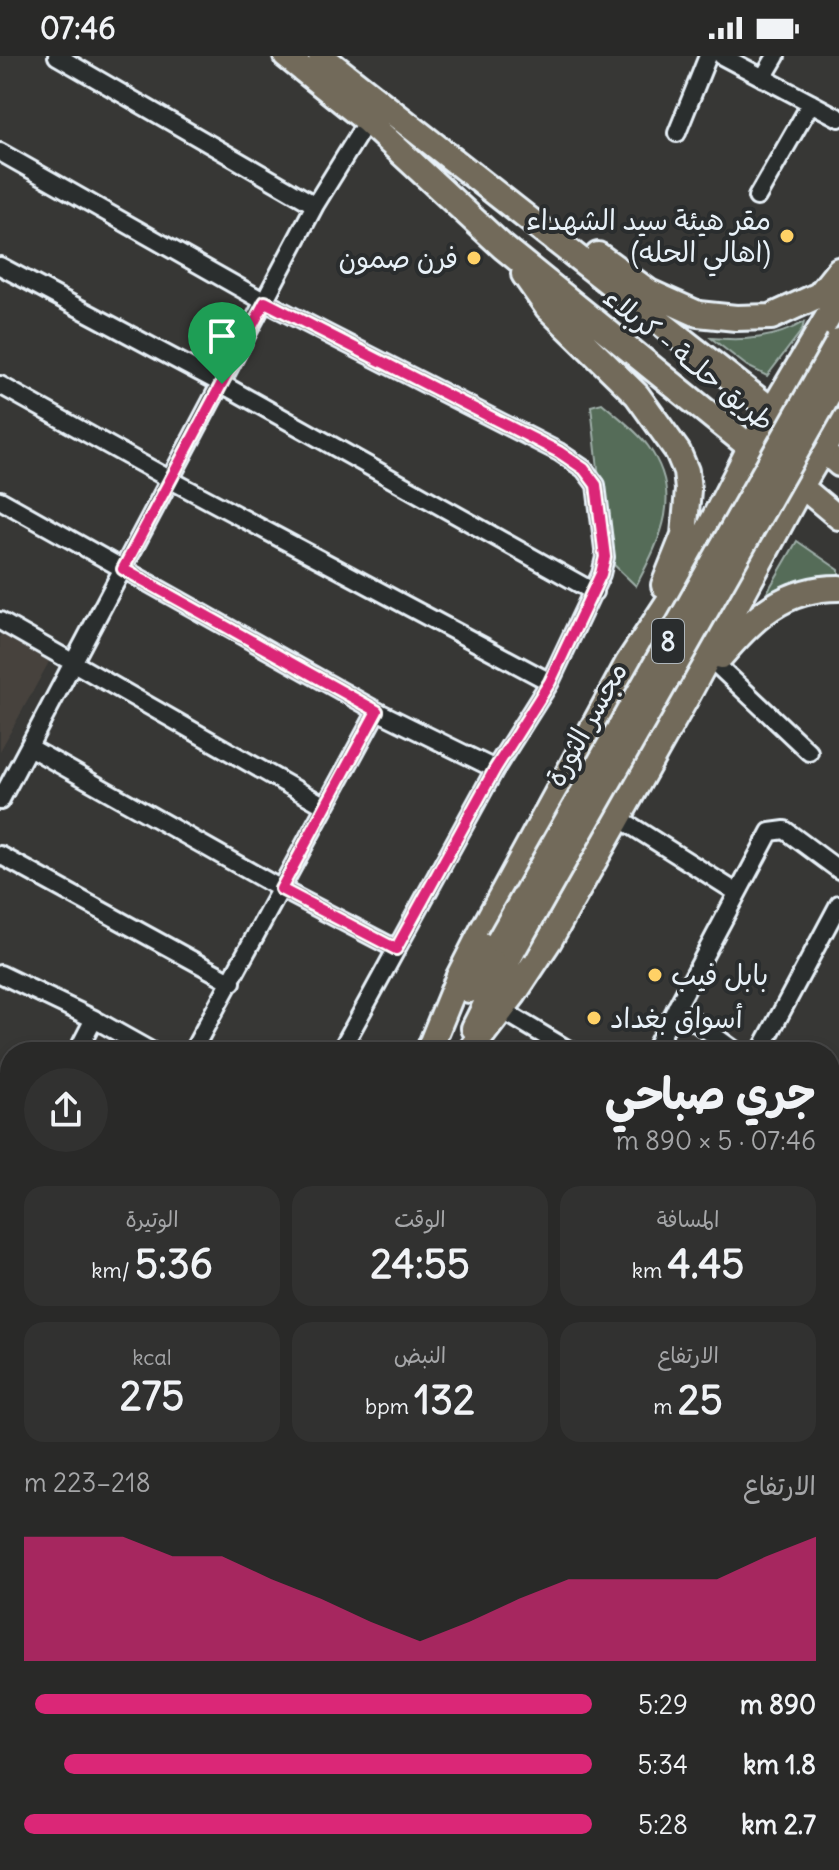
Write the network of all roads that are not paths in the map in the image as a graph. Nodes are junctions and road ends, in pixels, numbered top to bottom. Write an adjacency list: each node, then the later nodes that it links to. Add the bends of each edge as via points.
1 (57, 56): 15 (street)
2 (286, 56): 10 (highway, طريق حلــة - كربلاء)
3 (321, 56): 14 (highway, طريق حلــة - كربلاء)
4 (708, 56): 11 (street)
5 (722, 56): 7 (street)
6 (776, 56): 7 (street)
7 (763, 78): 8 (street)
8 (811, 103): 9 (street); 13 (street)
9 (839, 118)
10 (367, 121): 15 (street); 16 (highway, طريق حلــة - كربلاء)
11 (677, 133)
12 (0, 152): 19 (street)
13 (757, 197)
14 (501, 199): 18 (highway, via 590,249 649,292 698,314 771,317 819,295); 26 (highway, طريق حلــة - كربلاء)
15 (315, 205): 19 (street)
16 (503, 247): 28 (highway, طريق حلــة - كربلاء); 41 (highway, via 548,308 637,395 686,471 684,535)
17 (0, 266): 24 (street)
18 (839, 270)
19 (265, 302): 24 (street); 37 (street, via 584,469 596,485 605,557)
20 (833, 309): 22 (highway, via 827,337); 26 (highway)
21 (839, 341): 57 (highway, مجسر الثورة / 8, bridge)
22 (839, 348)
23 (839, 376): 57 (highway, مجسر الثورة / 8, bridge)
24 (222, 384): 30 (street); 37 (street)
25 (0, 385): 30 (street)
26 (772, 411): 28 (highway); 29 (highway, طريق حلــة - كربلاء)
27 (839, 422): 29 (highway)
28 (750, 448): 31 (highway, طريق حلــة - كربلاء); 35 (highway)
29 (831, 458): 31 (highway)
30 (171, 480): 34 (street); 43 (street)
31 (801, 486): 33 (main road, طريق حلــة - كربلاء); 38 (highway)
32 (0, 500): 34 (street)
33 (839, 518)
34 (123, 569): 40 (street); 45 (street)
35 (682, 581): 38 (highway, via 700,569 721,571 739,593); 41 (highway)
36 (839, 588): 42 (highway, via 797,594 768,608)
37 (594, 592): 43 (street)
38 (735, 609): 44 (highway)
39 (0, 621): 40 (street)
40 (74, 663): 46 (street); 50 (street)
41 (628, 663): 68 (highway, via 483,929)
42 (715, 663): 44 (highway); 47 (street)
43 (550, 682): 48 (street)
44 (686, 698): 51 (highway)
45 (377, 711): 48 (street); 50 (street)
46 (29, 747): 49 (street); 54 (street)
47 (809, 752)
48 (495, 769): 58 (street)
49 (0, 801)
50 (325, 806): 54 (street)
51 (619, 818): 55 (street); 61 (highway)
52 (0, 855): 60 (street)
53 (839, 870): 55 (street, via 785,830 777,830 770,832)
54 (281, 889): 58 (street); 60 (street)
55 (736, 892): 62 (street)
56 (839, 904): 76 (street)
57 (506, 945): 69 (highway, مجسر الثورة / 8); 70 (highway, مجسر الثورة / 8)
58 (396, 949): 67 (street)
59 (0, 975): 63 (street)
60 (232, 982): 66 (street)
61 (510, 1003): 71 (highway); 72 (main road); 73 (street)
62 (676, 1008): 74 (street); 75 (street)
63 (94, 1019): 64 (street); 65 (street)
64 (82, 1042)
65 (135, 1042)
66 (198, 1042)
67 (345, 1042)
68 (433, 1042)
69 (436, 1042)
70 (466, 1042)
71 (477, 1042)
72 (489, 1042)
73 (559, 1042)
74 (658, 1042)
75 (723, 1042)
76 (765, 1042)

